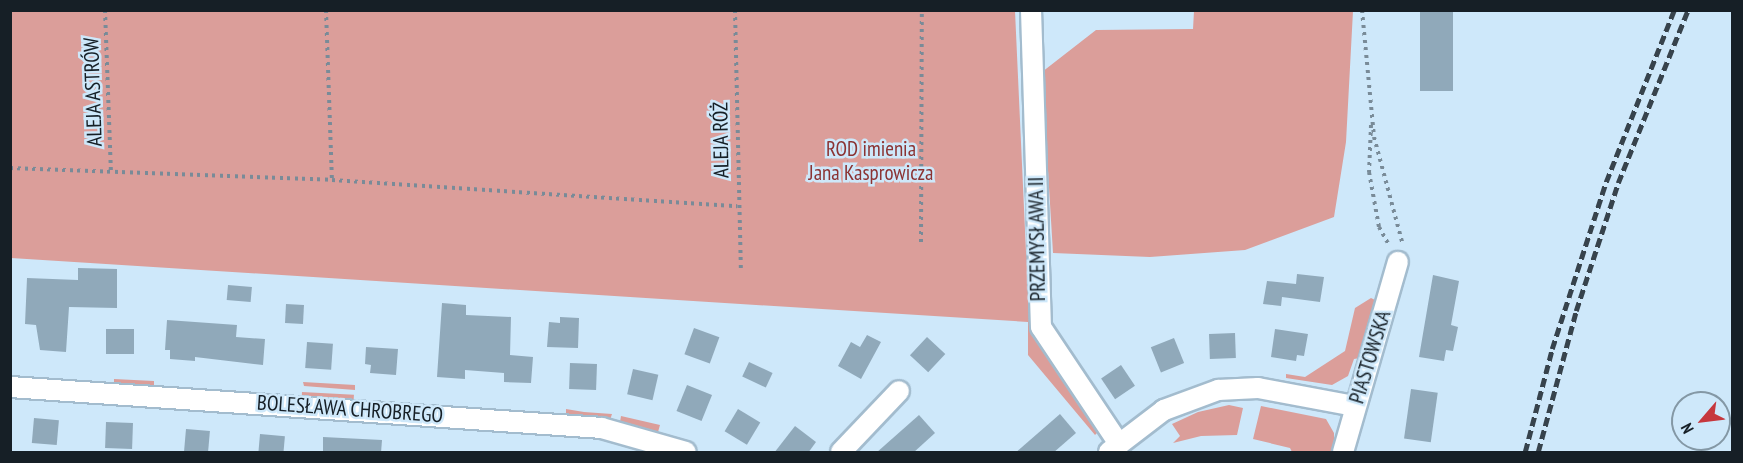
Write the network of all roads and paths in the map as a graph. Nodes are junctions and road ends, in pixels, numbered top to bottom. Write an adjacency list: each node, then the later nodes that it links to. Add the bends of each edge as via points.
1 (105, 10): 9 (path, ALEJA ASTRÓW)
2 (326, 10): 10 (path)
3 (735, 10): 11 (path, ALEJA RÓŻ)
4 (922, 10): 12 (path)
5 (1031, 10): 18 (street, PRZEMYSŁAWA II, via 1041,327)
6 (1362, 10): 7 (path)
7 (1372, 121): 13 (path, via 1404,250); 13 (path, via 1367,142 1373,204)
8 (10, 168): 9 (path)
9 (111, 172): 10 (path)
10 (332, 180): 11 (path)
11 (737, 206): 14 (path, ALEJA RÓŻ)
12 (921, 242)
13 (1398, 262): 17 (street, PIASTOWSKA)
14 (741, 268)
15 (10, 387): 19 (street, BOLESŁAWA CHROBREGO, via 602,428)
16 (899, 391): 20 (street)
17 (1354, 406): 18 (street, via 1258,388 1218,390 1164,410); 21 (street, PIASTOWSKA)
18 (1114, 448)
19 (686, 453)
20 (841, 453)
21 (1343, 453)

